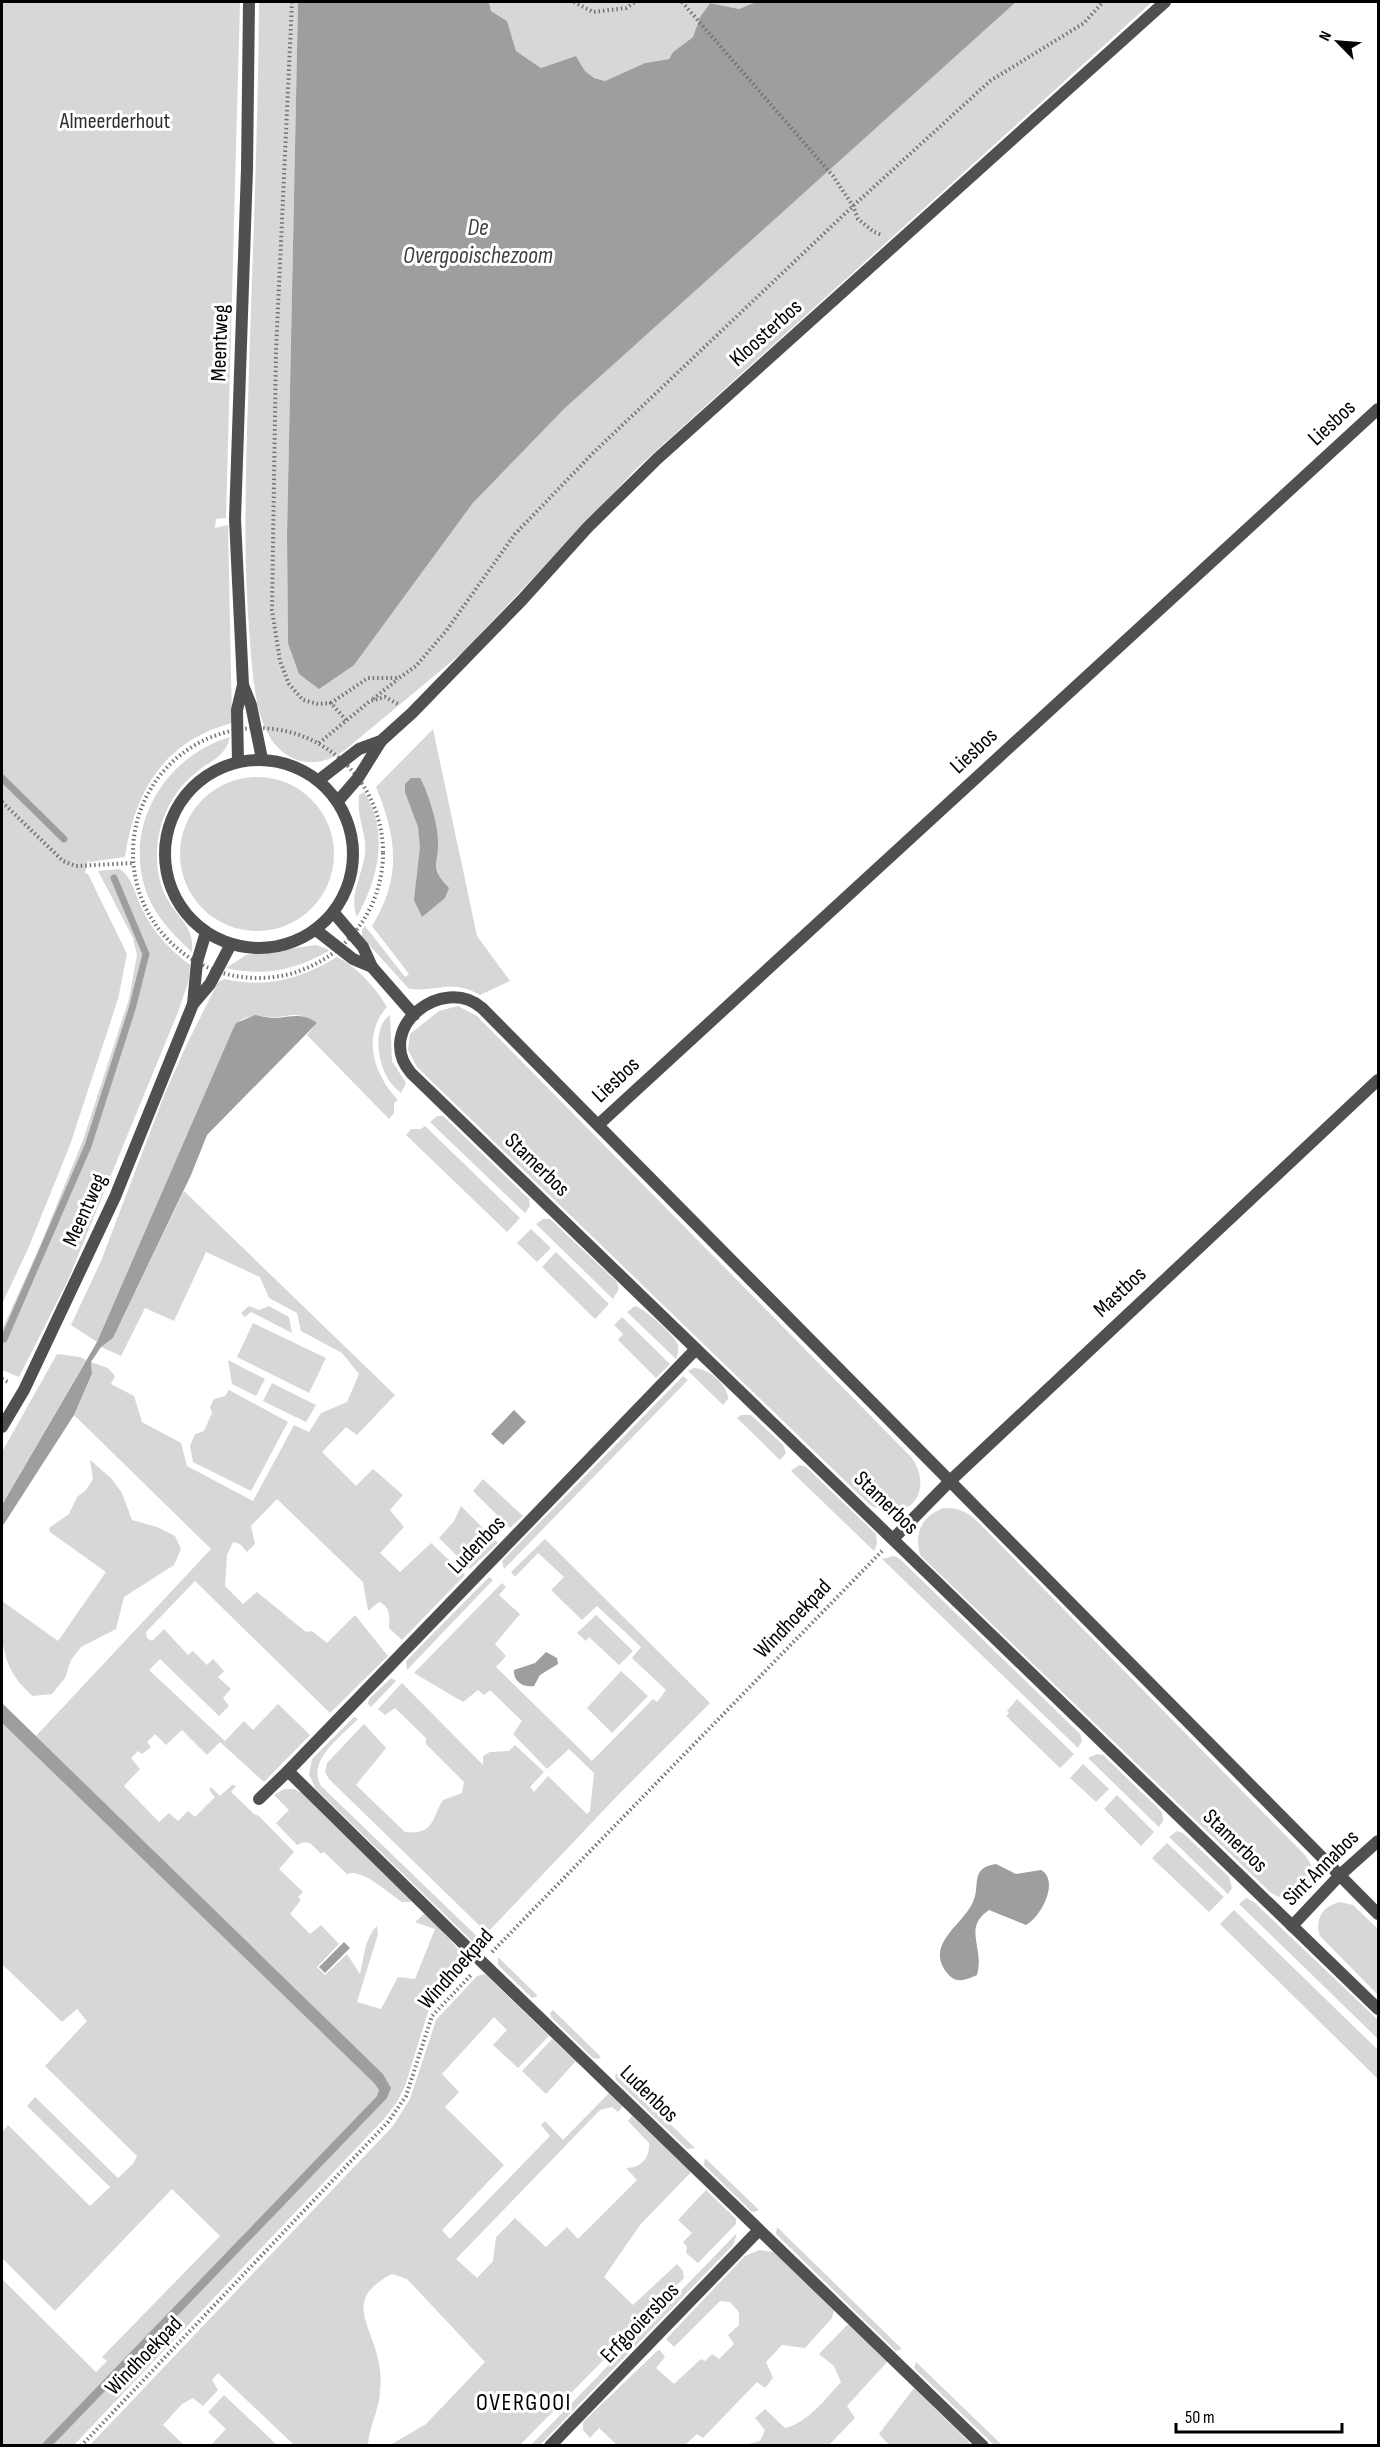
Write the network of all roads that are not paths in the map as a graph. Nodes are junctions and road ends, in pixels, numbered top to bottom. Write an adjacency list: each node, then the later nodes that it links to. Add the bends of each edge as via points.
1 (249, 2): 4 (street, Meentweg, via 235,519)
2 (1166, 2): 5 (street, Kloosterbos, via 657,459 443,683)
3 (1378, 409): 18 (street, Liesbos)
4 (243, 685): 6 (street, Meentweg); 7 (street, Meentweg, via 237,710)
5 (381, 741): 8 (street, Kloosterbos, via 359,749); 9 (street, Kloosterbos)
6 (262, 759): 7 (street); 8 (street, via 292,765)
7 (238, 762): 12 (street, via 199,781 184,797 166,836 165,858 172,890 190,918)
8 (319, 780): 9 (street)
9 (338, 801): 10 (street, via 347,819 354,858 344,896)
10 (333, 913): 11 (street); 14 (street, via 363,947)
11 (316, 930): 13 (street, via 275,947); 14 (street)
12 (206, 932): 13 (street); 15 (street, Meentweg, via 196,962)
13 (231, 944): 15 (street, Meentweg, via 210,984)
14 (372, 967): 16 (street)
15 (193, 1004): 20 (street, Meentweg, via 115,1197 24,1390)
16 (414, 1015): 18 (street, Stamerbos, via 448,996 475,1002); 19 (street, Stamerbos, via 399,1039 405,1066)
17 (1378, 1080): 21 (street, Mastbos)
18 (598, 1125): 21 (street, Stamerbos)
19 (696, 1349): 22 (street, Stamerbos); 23 (street, Ludenbos)
20 (2, 1427)
21 (950, 1481): 22 (street, Mastbos); 26 (street, Stamerbos)
22 (893, 1539): 28 (street, Stamerbos)
23 (288, 1771): 24 (street, Ludenbos); 30 (street, Ludenbos)
24 (258, 1800)
25 (1378, 1841): 26 (street, Sint Annabos)
26 (1340, 1875): 27 (street, Stamerbos); 28 (street, Sint Annabos)
27 (1378, 1914)
28 (1292, 1926): 29 (street, Stamerbos)
29 (1378, 2009)
30 (759, 2230): 31 (street, Erfgooiersbos); 32 (street, Ludenbos)
31 (550, 2445)
32 (983, 2445)

